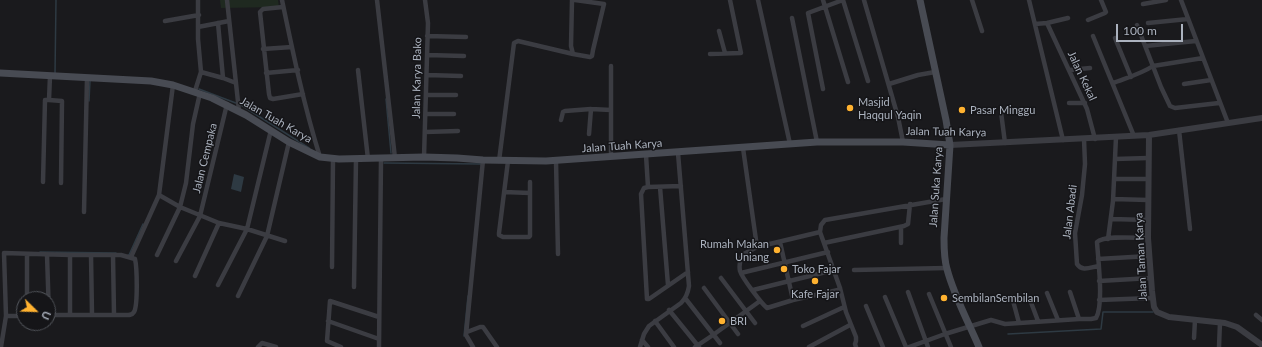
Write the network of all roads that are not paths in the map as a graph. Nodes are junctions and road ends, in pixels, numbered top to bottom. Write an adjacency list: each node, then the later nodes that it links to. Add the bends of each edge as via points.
1 (198, 0): 22 (street)
2 (227, 0): 28 (street)
3 (282, 0): 20 (street)
4 (378, 0): 117 (street)
5 (425, 0): 37 (street, Jalan Karya Bako)
6 (572, 0): 45 (street)
7 (575, 0): 45 (street, via 604,4 592,56)
8 (730, 0): 47 (street, via 741,53)
9 (758, 0): 109 (street)
10 (823, 0): 21 (street)
11 (843, 0): 21 (street); 68 (street)
12 (864, 0): 72 (street)
13 (920, 0): 58 (main road, Jalan Suka Karya)
14 (972, 0): 36 (street)
15 (1029, 0): 31 (street)
16 (1101, 0): 26 (street, via 1105,14)
17 (1166, 0): 19 (street)
18 (1181, 0): 25 (street)
19 (1143, 4)
20 (283, 7): 43 (street); 44 (street, via 260,11)
21 (826, 7): 69 (street); 75 (street, via 808,13)
22 (199, 15): 27 (street); 34 (street)
23 (792, 18): 106 (street)
24 (1068, 18): 30 (street)
25 (1188, 19): 32 (street); 41 (street)
26 (1088, 20)
27 (165, 21)
28 (229, 21): 29 (street); 70 (street)
29 (218, 23): 34 (street); 66 (street)
30 (1046, 23): 31 (street); 56 (street, Jalan Kekal)
31 (1035, 24): 104 (street)
32 (1148, 24)
33 (1136, 25): 42 (street)
34 (198, 27): 57 (street)
35 (718, 31): 47 (street)
36 (982, 31)
37 (427, 36): 39 (street); 48 (street, Jalan Karya Bako)
38 (1093, 36): 71 (street)
39 (466, 37)
40 (1115, 38): 64 (street)
41 (1196, 41): 42 (street); 50 (street)
42 (1145, 46): 52 (street)
43 (292, 47): 44 (street); 54 (street)
44 (263, 49): 60 (street)
45 (573, 54): 125 (street, via 518,41 514,43)
46 (710, 54): 47 (street)
47 (725, 54)
48 (427, 55): 49 (street); 61 (street, Jalan Karya Bako)
49 (464, 56)
50 (1203, 58): 52 (street); 67 (street)
51 (611, 66): 86 (street)
52 (1153, 66): 64 (street); 83 (street, via 1172,107)
53 (1090, 68): 56 (street)
54 (298, 70): 60 (street); 77 (street)
55 (358, 70): 121 (street)
56 (1070, 70): 82 (street, Jalan Kekal)
57 (201, 72): 66 (street); 76 (street)
58 (935, 72): 72 (street); 110 (main road, Jalan Suka Karya)
59 (0, 73): 62 (main road, Jalan Tuah Karya)
60 (266, 73): 77 (street, via 270,98)
61 (427, 75): 63 (street); 78 (street, Jalan Karya Bako)
62 (50, 76): 65 (main road, Jalan Tuah Karya); 80 (street)
63 (461, 76)
64 (1131, 77): 71 (street)
65 (87, 78): 74 (main road, Jalan Tuah Karya, via 151,81); 144 (street)
66 (223, 78): 70 (street)
67 (1211, 80): 73 (street); 83 (street)
68 (868, 81)
69 (848, 82)
70 (236, 83): 87 (street)
71 (1113, 83): 100 (street)
72 (889, 84): 107 (street)
73 (1184, 84)
74 (173, 85): 76 (main road, Jalan Tuah Karya); 138 (street)
75 (823, 89)
76 (198, 92): 84 (main road, Jalan Tuah Karya); 143 (street, via 186,182)
77 (303, 94): 114 (street)
78 (427, 95): 79 (street); 89 (street, Jalan Karya Bako)
79 (456, 95)
80 (49, 100): 130 (street, via 45,100); 132 (street, via 62,101)
81 (1069, 103): 82 (street)
82 (1085, 103): 102 (street, Jalan Kekal)
83 (1220, 103): 93 (street)
84 (227, 104): 87 (main road, Jalan Tuah Karya); 145 (street, Jalan Cempaka)
85 (590, 109): 86 (street); 92 (street, via 565,111); 98 (street)
86 (611, 110): 116 (street)
87 (239, 111): 94 (main road, Jalan Tuah Karya)
88 (1001, 112): 108 (street)
89 (426, 114): 90 (street); 97 (street, Jalan Karya Bako)
90 (454, 114)
91 (1262, 118): 93 (street, Jalan Tuah Karya)
92 (561, 120)
93 (1228, 123): 95 (street, Jalan Tuah Karya)
94 (271, 130): 105 (main road, Jalan Tuah Karya); 150 (street)
95 (1179, 130): 99 (street, Jalan Tuah Karya); 151 (street)
96 (458, 131): 97 (street)
97 (425, 132): 115 (street, Jalan Karya Bako)
98 (589, 134)
99 (1148, 135): 100 (street, Jalan Tuah Karya); 118 (street, Jalan Taman Karya)
100 (1134, 136): 101 (street, Jalan Tuah Karya)
101 (1116, 137): 102 (street, Jalan Tuah Karya); 123 (street)
102 (1095, 138): 103 (street, Jalan Tuah Karya)
103 (1084, 139): 104 (street, Jalan Tuah Karya); 174 (street, Jalan Abadi, via 1085,164 1075,233 1077,264 1084,269)
104 (1063, 140): 108 (street, Jalan Tuah Karya)
105 (289, 142): 114 (main road, Jalan Tuah Karya); 153 (street)
106 (817, 142): 107 (main road, Jalan Tuah Karya); 109 (main road, Jalan Tuah Karya)
107 (903, 142): 110 (main road, Jalan Tuah Karya)
108 (1005, 142): 110 (street, Jalan Tuah Karya)
109 (790, 144): 111 (main road, Jalan Tuah Karya)
110 (950, 145): 139 (main road, Jalan Suka Karya)
111 (743, 148): 112 (main road, Jalan Tuah Karya); 160 (street)
112 (678, 153): 113 (main road, Jalan Tuah Karya); 133 (street)
113 (646, 155): 116 (main road, Jalan Tuah Karya); 134 (street)
114 (320, 157): 119 (main road, Jalan Tuah Karya)
115 (424, 157): 117 (main road, Jalan Tuah Karya); 124 (main road, Jalan Tuah Karya)
116 (611, 157): 127 (main road, Jalan Tuah Karya)
117 (395, 158): 122 (main road, Jalan Tuah Karya)
118 (1148, 158): 123 (street); 128 (street, Jalan Taman Karya)
119 (333, 159): 120 (main road, Jalan Tuah Karya); 175 (street)
120 (356, 159): 121 (main road, Jalan Tuah Karya); 188 (street)
121 (368, 159): 122 (main road, Jalan Tuah Karya)
122 (381, 159): 218 (street)
123 (1115, 159): 129 (street)
124 (483, 160): 125 (main road, Jalan Tuah Karya); 233 (street)
125 (499, 161): 126 (main road, Jalan Tuah Karya)
126 (508, 161): 127 (main road, Jalan Tuah Karya); 136 (street)
127 (556, 161): 163 (street)
128 (1148, 179): 129 (street); 141 (street, Jalan Taman Karya)
129 (1114, 180): 140 (street)
130 (43, 182)
131 (530, 182): 137 (street)
132 (61, 183)
133 (681, 186): 135 (street); 179 (street)
134 (648, 187): 135 (street); 187 (street, via 644,188 641,194 647,298)
135 (660, 187): 187 (street)
136 (504, 192): 137 (street); 137 (street, via 499,233 503,237 530,236)
137 (530, 193)
138 (159, 195): 143 (street); 170 (street)
139 (946, 198): 142 (street); 176 (main road, Jalan Suka Karya)
140 (1113, 199): 141 (street); 146 (street)
141 (1148, 200): 147 (street, Jalan Taman Karya)
142 (910, 204): 149 (street, via 908,224); 152 (street, via 825,220)
143 (180, 207): 145 (street); 168 (street)
144 (84, 212)
145 (200, 216): 148 (street); 172 (street, Jalan Cempaka)
146 (1111, 219): 147 (street); 155 (street)
147 (1148, 220): 154 (street, Jalan Taman Karya)
148 (219, 223): 150 (street); 181 (street)
149 (901, 227): 158 (street); 159 (street)
150 (247, 229): 153 (street); 186 (street)
151 (1190, 229)
152 (820, 232): 157 (street); 158 (street)
153 (267, 236): 156 (street); 198 (street)
154 (1148, 238): 155 (street); 169 (street, Jalan Taman Karya)
155 (1108, 239): 171 (street, via 1097,242)
156 (285, 241)
157 (780, 242): 160 (street); 173 (street)
158 (824, 242): 161 (street)
159 (902, 243)
160 (757, 247): 180 (street, via 742,255)
161 (828, 252): 173 (street); 177 (street)
162 (27, 254): 164 (street); 192 (street); 216 (street, via 4,253)
163 (558, 254)
164 (48, 255): 165 (street); 193 (street)
165 (70, 255): 166 (street); 212 (street)
166 (91, 255): 167 (street); 213 (street)
167 (114, 255): 170 (street); 214 (street)
168 (157, 255)
169 (1149, 256): 171 (street); 183 (street, Jalan Taman Karya)
170 (131, 257): 214 (street, via 136,261 134,311 129,315)
171 (1098, 259): 174 (street)
172 (176, 262)
173 (784, 262): 180 (street); 185 (street)
174 (1099, 266): 184 (street)
175 (332, 267)
176 (946, 268): 178 (street); 232 (main road, Jalan Suka Karya)
177 (834, 270): 185 (street); 190 (street)
178 (854, 270)
179 (688, 272): 187 (street); 202 (street, via 689,286)
180 (741, 274): 191 (street)
181 (195, 276)
182 (721, 278): 210 (street)
183 (1151, 278): 184 (street); 203 (street, Jalan Taman Karya)
184 (1099, 280): 205 (street)
185 (789, 282): 191 (street); 204 (street)
186 (218, 285)
187 (668, 285)
188 (354, 287)
189 (704, 288): 227 (street)
190 (840, 288): 204 (street); 208 (street)
191 (753, 290): 206 (street)
192 (27, 291)
193 (49, 291)
194 (908, 292): 240 (street)
195 (1047, 292): 220 (street)
196 (1070, 292): 219 (street)
197 (929, 294): 235 (street)
198 (238, 296)
199 (885, 297): 257 (street)
200 (1012, 297): 229 (street)
201 (1029, 297): 224 (street)
202 (685, 298): 209 (street); 236 (street)
203 (1152, 298): 205 (street); 221 (street, Jalan Taman Karya, via 1154,307 1162,315)
204 (794, 300): 206 (street, via 768,308)
205 (1099, 300): 219 (street, via 1096,318)
206 (760, 301): 210 (street)
207 (866, 306): 256 (street)
208 (844, 307): 230 (street); 231 (street)
209 (669, 310): 223 (street); 243 (street)
210 (746, 311): 227 (street); 228 (street)
211 (56, 315): 212 (street)
212 (70, 315): 213 (street)
213 (92, 315): 214 (street)
214 (114, 315)
215 (1256, 315): 222 (street)
216 (6, 316): 217 (street); 245 (street)
217 (16, 316)
218 (379, 317): 225 (street, via 330,301); 238 (street)
219 (1079, 319): 220 (street)
220 (1058, 320): 224 (street)
221 (1195, 320): 226 (street, Jalan Taman Karya); 237 (street)
222 (1262, 320)
223 (654, 321): 239 (street); 254 (street)
224 (1038, 321): 229 (street)
225 (328, 322): 238 (street); 248 (street, via 327,342)
226 (1220, 322): 242 (street, Jalan Taman Karya, via 1237,327); 262 (street)
227 (730, 323): 234 (street); 236 (street)
228 (755, 323)
229 (1019, 323): 232 (street, via 1001,324 991,320)
230 (850, 325): 244 (street, via 856,337); 255 (street)
231 (803, 326)
232 (970, 326): 235 (street); 261 (main road, Jalan Suka Karya)
233 (467, 332): 250 (street, via 467,339); 251 (street, via 483,327)
234 (738, 334)
235 (946, 334): 240 (street); 260 (street)
236 (713, 336): 241 (street); 243 (street)
237 (1194, 338)
238 (379, 339): 249 (street)
239 (642, 340): 252 (street); 253 (street)
240 (926, 342): 258 (street); 259 (street)
241 (720, 343)
242 (1262, 345)
243 (697, 346)
244 (854, 346)
245 (1, 347)
246 (258, 347): 247 (street, via 262,343)
247 (276, 347)
248 (341, 347)
249 (379, 347)
250 (473, 347)
251 (497, 347)
252 (640, 347)
253 (648, 347)
254 (674, 347)
255 (809, 347)
256 (883, 347)
257 (906, 347)
258 (909, 347)
259 (928, 347)
260 (950, 347)
261 (979, 347)
262 (1219, 347)

